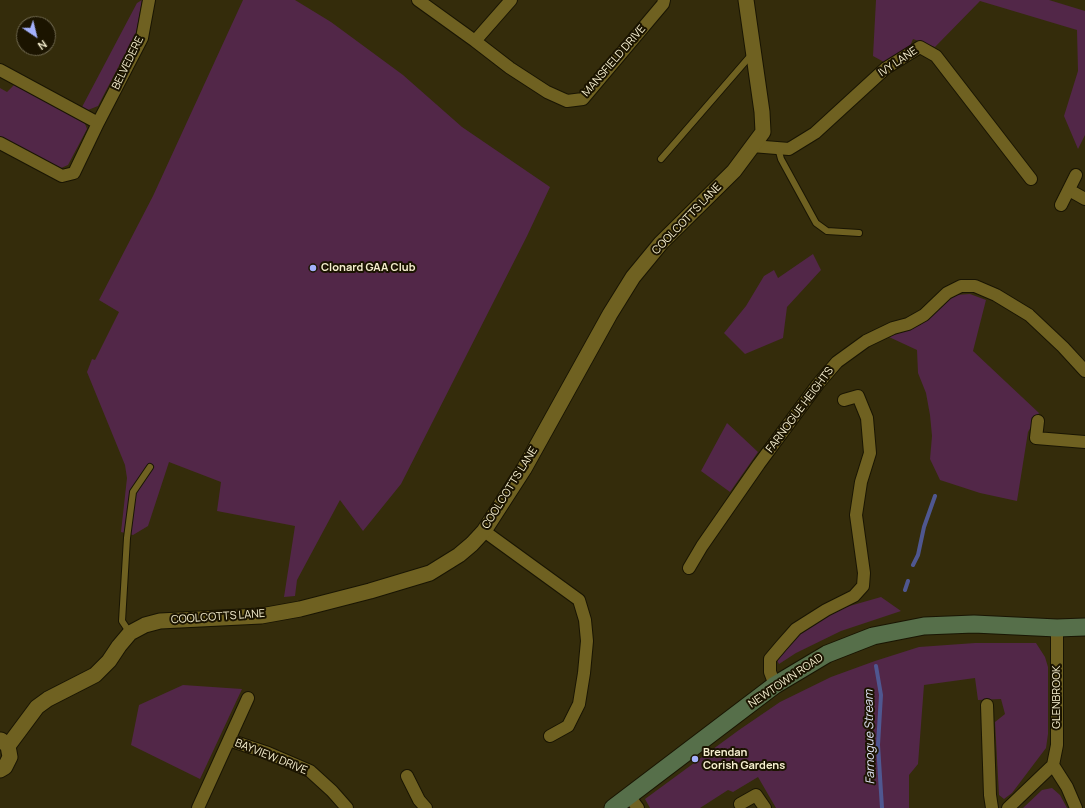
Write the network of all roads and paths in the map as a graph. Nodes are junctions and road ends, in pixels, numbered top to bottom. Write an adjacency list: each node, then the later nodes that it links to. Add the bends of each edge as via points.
1 (149, 0): 9 (street, BELVEDERE, via 142,38)
2 (418, 0): 6 (street, MANSFIELD DRIVE)
3 (511, 0): 6 (street)
4 (664, 0): 6 (street, MANSFIELD DRIVE, via 583,99 567,101 547,92)
5 (746, 0): 7 (street, COOLCOTTS LANE)
6 (475, 41)
7 (754, 51): 11 (street, COOLCOTTS LANE, via 763,132); 13 (lane)
8 (0, 70): 9 (street)
9 (98, 123): 10 (street, BELVEDERE, via 74,173 62,176)
10 (0, 143)
11 (752, 146): 12 (street, IVY LANE); 25 (street, COOLCOTTS LANE, via 734,170 661,243 633,277 524,469)
12 (778, 148): 15 (street, IVY LANE, via 789,149 815,132 886,68 920,47 936,56); 19 (lane, via 816,223 827,230)
13 (661, 159)
14 (1076, 175): 16 (street)
15 (1031, 179)
16 (1069, 190): 17 (street); 18 (street)
17 (1085, 199)
18 (1061, 205)
19 (859, 233)
20 (1085, 372): 26 (street, FARNOGUE HEIGHTS, via 1029,315 996,295 975,286 961,286 924,315 866,341 837,362 759,464)
21 (844, 400): 30 (street, via 858,396 867,418 870,452 861,482 856,516 864,573 863,586 854,596 796,629 770,659 770,672)
22 (1038, 421): 23 (street, via 1036,438)
23 (1085, 442)
24 (150, 466): 29 (lane, via 133,492 127,538 122,621)
25 (484, 531): 29 (street, COOLCOTTS LANE, via 458,555 436,570 375,590 261,616 160,621); 33 (street, via 579,600 585,620 587,641 579,704 568,726)
26 (689, 568)
27 (1085, 627): 28 (main road, NEWTOWN ROAD)
28 (1058, 628): 30 (main road, NEWTOWN ROAD, via 974,624 924,626 873,636 827,654); 36 (street, GLENBROOK, via 1057,745)
29 (130, 633): 35 (street, COOLCOTTS LANE, via 95,675 37,707)
30 (775, 685): 39 (main road, NEWTOWN ROAD)
31 (248, 698): 34 (street, BAYVIEW DRIVE)
32 (987, 705): 46 (street)
33 (550, 736)
34 (229, 740): 41 (street, BAYVIEW DRIVE); 42 (street, BAYVIEW DRIVE, via 310,771)
35 (4, 743): 37 (street, via 10,757)
36 (1053, 765): 47 (street); 48 (street)
37 (0, 770)
38 (406, 776): 43 (street)
39 (634, 802): 44 (main road, NEWTOWN ROAD)
40 (740, 804): 45 (street, via 756,795)
41 (198, 808)
42 (347, 808)
43 (426, 808)
44 (613, 808)
45 (765, 808)
46 (992, 808)
47 (1008, 808)
48 (1076, 808)

